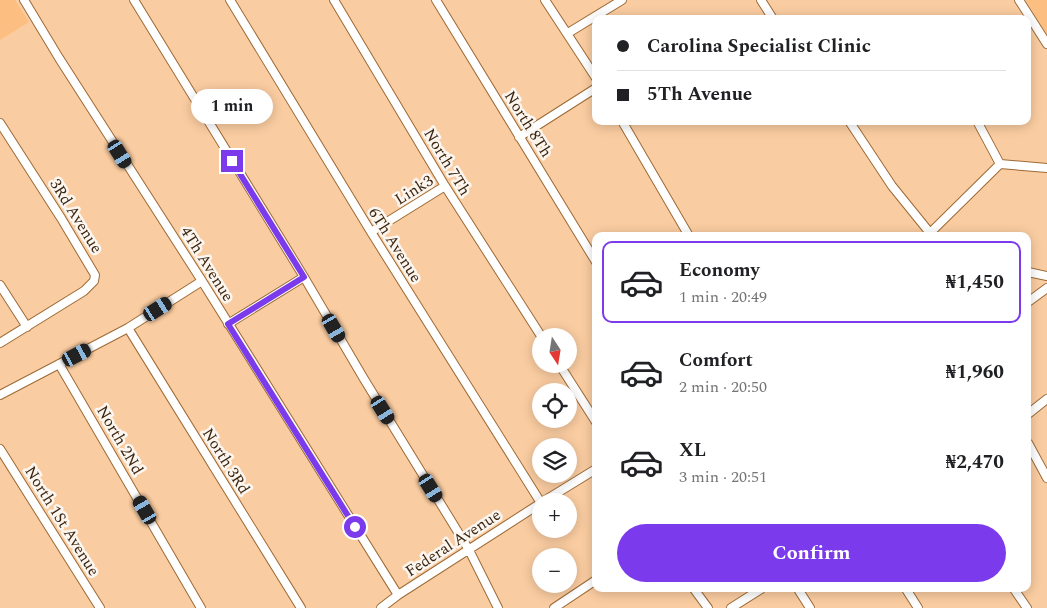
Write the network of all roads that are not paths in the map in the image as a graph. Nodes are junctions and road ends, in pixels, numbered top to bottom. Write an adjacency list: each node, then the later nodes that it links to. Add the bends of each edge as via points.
1 (24, 0): 35 (street, 4Th Avenue)
2 (134, 0): 34 (street)
3 (230, 0): 27 (street, 6Th Avenue)
4 (334, 0): 26 (street, North 7Th)
5 (436, 0): 23 (street, North 8Th)
6 (545, 0): 15 (street)
7 (622, 0): 10 (street)
8 (761, 0): 11 (street)
9 (1019, 0): 12 (street)
10 (597, 15)
11 (770, 15)
12 (1029, 15)
13 (592, 18): 15 (street)
14 (1031, 19): 16 (street)
15 (568, 33): 17 (street)
16 (1047, 44)
17 (592, 72)
18 (592, 91): 23 (street)
19 (0, 123): 40 (street, 3Rd Avenue, via 95,275 84,292)
20 (624, 125): 28 (street)
21 (852, 125): 29 (street)
22 (979, 125): 24 (street)
23 (520, 137): 31 (street, North 8Th)
24 (1000, 164): 25 (street); 30 (street)
25 (1047, 168)
26 (446, 186): 27 (street, Link3); 42 (street, North 7Th)
27 (371, 232): 55 (street, 6Th Avenue)
28 (687, 232)
29 (927, 232)
30 (931, 232)
31 (592, 255)
32 (1031, 273): 33 (street)
33 (1047, 276)
34 (304, 277): 39 (street); 58 (street)
35 (202, 281): 39 (street, 4Th Avenue); 41 (street)
36 (0, 284): 40 (street)
37 (1047, 288): 38 (street)
38 (1031, 300)
39 (228, 324): 65 (street, 4Th Avenue)
40 (26, 327): 43 (street, 3Rd Avenue)
41 (128, 328): 44 (street); 68 (street, North 3Rd)
42 (537, 328)
43 (0, 343)
44 (59, 364): 46 (street); 67 (street, North 2Nd)
45 (565, 373): 49 (street)
46 (0, 395)
47 (1047, 399): 48 (street)
48 (1031, 412)
49 (592, 416)
50 (0, 448): 52 (street, North 1St Avenue)
51 (1031, 449): 54 (street)
52 (4, 462): 66 (street, North 1St Avenue)
53 (592, 471): 56 (street, Federal Avenue)
54 (1047, 478)
55 (536, 493)
56 (557, 493)
57 (532, 509): 58 (street, Federal Avenue)
58 (469, 550): 65 (street, Federal Avenue); 70 (street)
59 (592, 583): 71 (street)
60 (696, 592): 72 (street)
61 (756, 592): 73 (street)
62 (800, 592): 74 (street)
63 (908, 592): 75 (street)
64 (1016, 592): 76 (street)
65 (398, 595): 69 (street, Federal Avenue)
66 (100, 608)
67 (201, 608)
68 (301, 608)
69 (381, 608)
70 (498, 608)
71 (554, 608)
72 (708, 608)
73 (731, 608)
74 (810, 608)
75 (918, 608)
76 (1026, 608)

